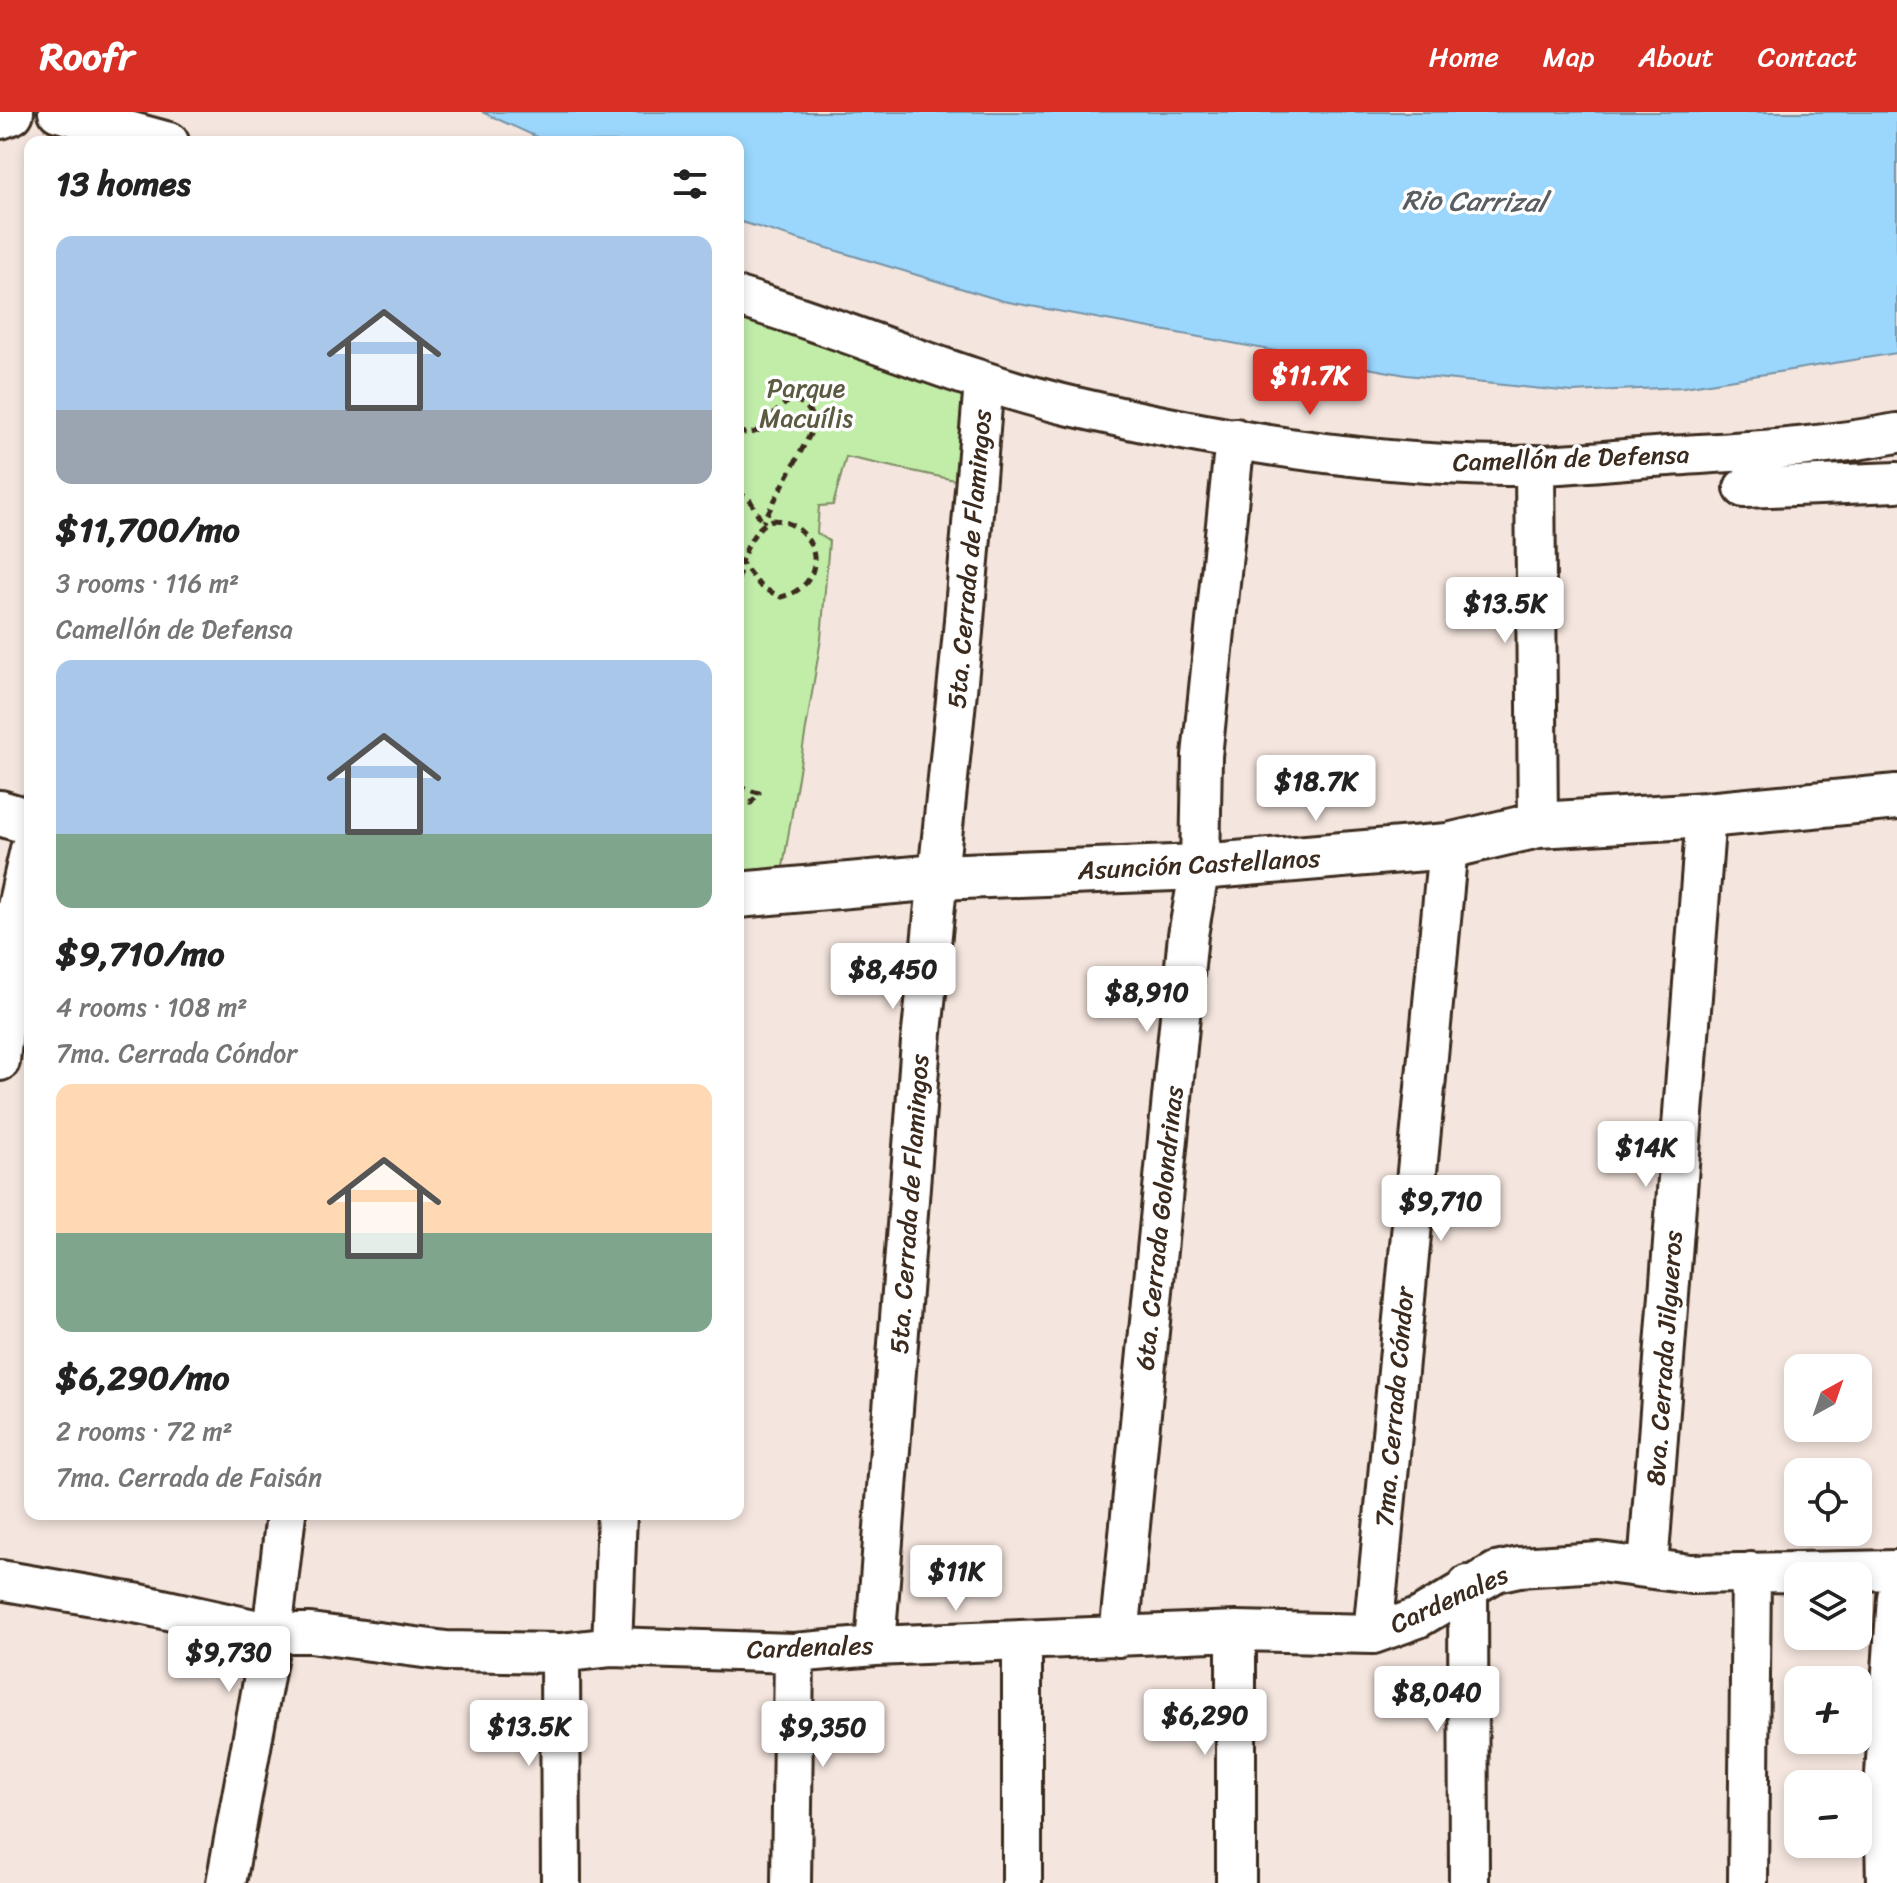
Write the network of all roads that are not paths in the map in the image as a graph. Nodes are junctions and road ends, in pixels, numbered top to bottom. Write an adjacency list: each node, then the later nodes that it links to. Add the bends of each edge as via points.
1 (11, 112): 3 (street)
2 (58, 112): 4 (street)
3 (0, 116)
4 (147, 136)
5 (744, 299): 6 (street, Camellón de Defensa)
6 (984, 382): 8 (street, Camellón de Defensa, via 1070,406); 20 (street, 5ta. Cerrada de Flamingos)
7 (1897, 433): 9 (street, Camellón de Defensa, via 1829,446)
8 (1235, 438): 9 (street, Camellón de Defensa, via 1402,462); 18 (street, 6ta. Cerrada Golondrinas, via 1202,756)
9 (1535, 465): 16 (street)
10 (1897, 482): 11 (street)
11 (1744, 488)
12 (1897, 797): 14 (street, Asunción Castellanos)
13 (0, 813): 15 (street)
14 (1706, 815): 16 (street, Asunción Castellanos); 25 (street, 8va. Cerrada Jilgueros)
15 (24, 820)
16 (1538, 825): 17 (street, Asunción Castellanos)
17 (1448, 846): 18 (street, Asunción Castellanos); 33 (street, 7ma. Cerrada Cóndor)
18 (1200, 867): 20 (street, Asunción Castellanos); 34 (street, 6ta. Cerrada Golondrinas, via 1188,935)
19 (24, 876): 22 (street, via 14,920)
20 (938, 877): 21 (street, Asunción Castellanos); 36 (street, 5ta. Cerrada de Flamingos)
21 (744, 894)
22 (0, 1061)
23 (285, 1520): 32 (street)
24 (617, 1520): 37 (street)
25 (1648, 1567): 27 (street, Cardenales, via 1691,1574); 29 (street, Cardenales, via 1599,1562 1519,1567)
26 (1897, 1570): 27 (street, Cardenales)
27 (1751, 1572): 46 (street)
28 (0, 1580): 32 (street, Cardenales)
29 (1468, 1585): 33 (street, Cardenales, via 1418,1618); 45 (street)
30 (1897, 1597): 47 (street, via 1884,1789)
31 (1236, 1631): 33 (street, Cardenales); 34 (street, Cardenales); 44 (street)
32 (272, 1633): 38 (street, Cardenales, via 446,1651); 40 (street)
33 (1373, 1634)
34 (1119, 1637): 35 (street, Cardenales)
35 (1022, 1642): 36 (street, Cardenales); 43 (street)
36 (875, 1646): 39 (street, Cardenales)
37 (612, 1647): 38 (street, Cardenales); 39 (street, Cardenales)
38 (560, 1653): 41 (street)
39 (794, 1653): 42 (street)
40 (226, 1883)
41 (561, 1883)
42 (791, 1883)
43 (1022, 1883)
44 (1236, 1883)
45 (1469, 1883)
46 (1748, 1883)
47 (1886, 1883)

